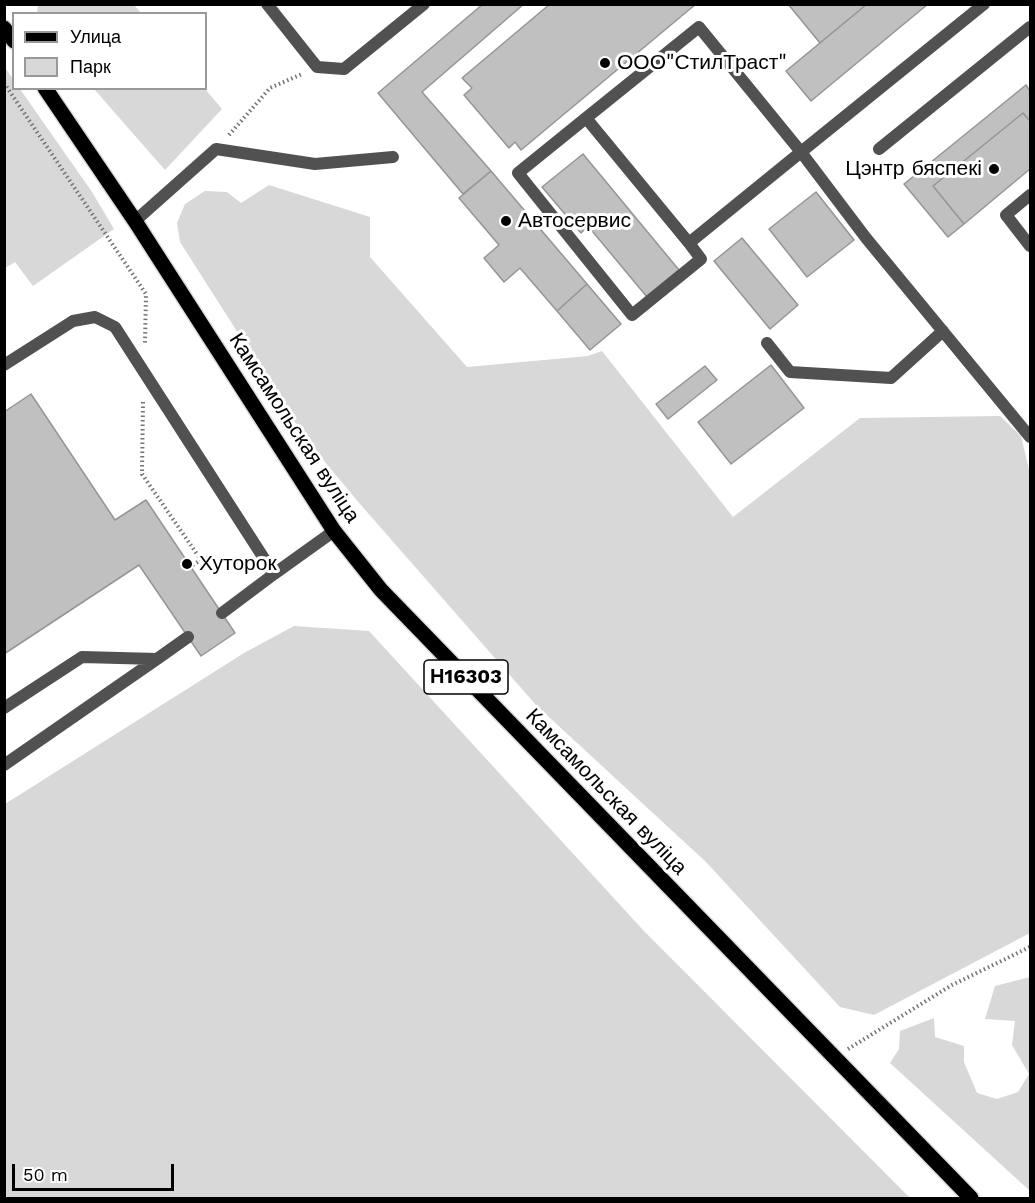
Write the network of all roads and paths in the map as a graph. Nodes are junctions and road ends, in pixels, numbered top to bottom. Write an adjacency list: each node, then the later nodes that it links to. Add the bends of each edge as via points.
1 (424, 4): 5 (lane, via 344,69)
2 (984, 4): 10 (lane)
3 (267, 5): 5 (lane)
4 (1030, 27): 9 (lane)
5 (317, 68): 8 (path, via 270,88)
6 (46, 90): 13 (main road, Камсамольская вуліца / Н16303)
7 (586, 118): 10 (lane, via 699,27); 14 (lane); 14 (lane, via 518,173 632,315 701,259)
8 (216, 148): 11 (lane, via 315,164); 13 (lane)
9 (879, 148)
10 (801, 152): 14 (lane); 16 (lane)
11 (393, 157)
12 (1030, 195): 15 (lane, via 1006,214)
13 (135, 221): 20 (main road, Камсамольская вуліца / Н16303)
14 (688, 243)
15 (1030, 246)
16 (943, 331): 17 (lane, via 891,378 790,372); 19 (lane)
17 (767, 343)
18 (4, 365): 21 (lane, via 73,321 95,317 115,327)
19 (1030, 437)
20 (334, 531): 21 (lane); 28 (main road, Камсамольская вуліца / Н16303, via 381,590)
21 (274, 574): 22 (lane)
22 (222, 613)
23 (188, 638): 24 (lane)
24 (157, 660): 25 (lane, via 82,657); 26 (lane)
25 (4, 708)
26 (4, 765)
27 (1030, 947): 28 (path, via 952,986)
28 (835, 1058): 29 (main road, Камсамольская вуліца / Н16303)
29 (971, 1198)

